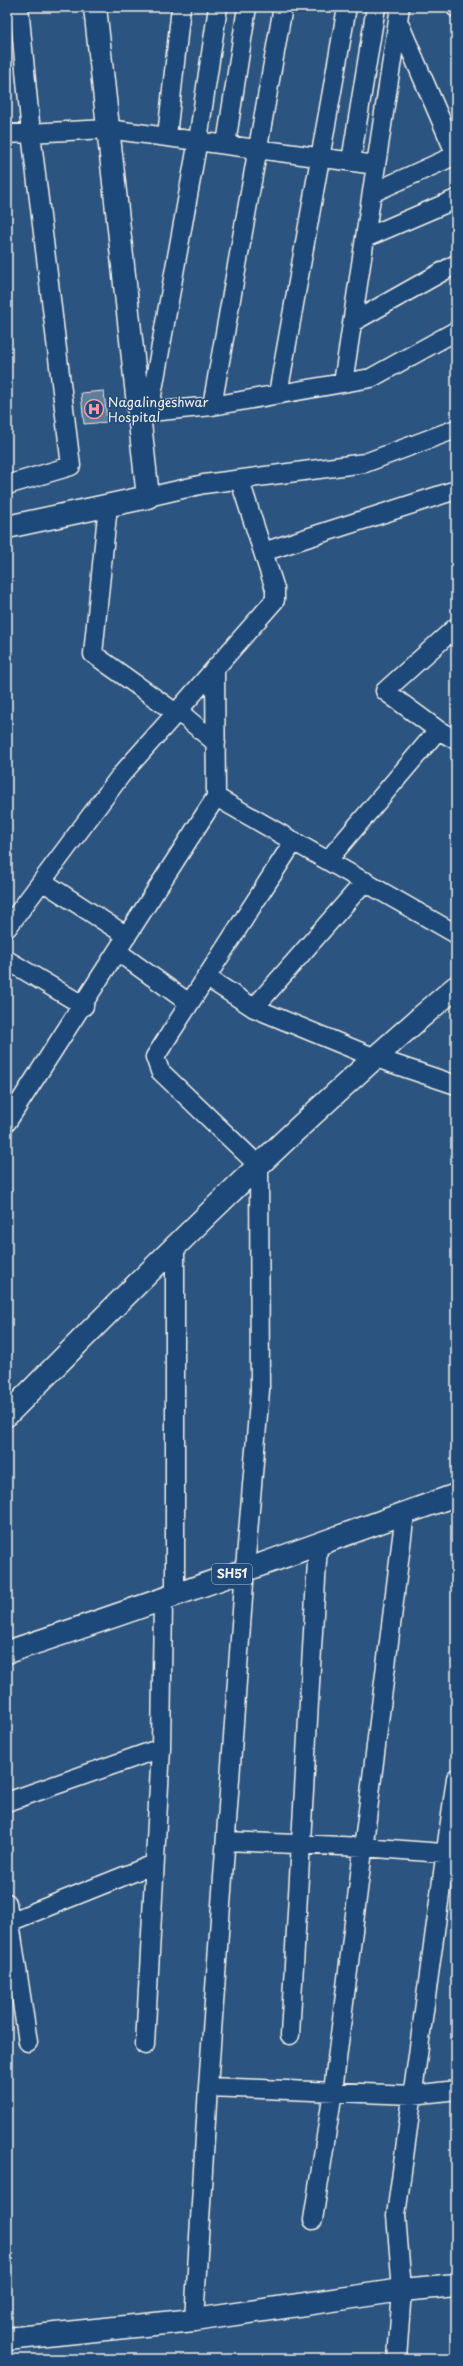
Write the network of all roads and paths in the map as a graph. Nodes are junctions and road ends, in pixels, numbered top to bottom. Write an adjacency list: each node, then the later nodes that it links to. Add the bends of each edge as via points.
1 (19, 7): 11 (street)
2 (95, 7): 10 (street)
3 (181, 7): 13 (street)
4 (218, 7): 14 (street)
5 (247, 7): 15 (street)
6 (283, 7): 16 (street)
7 (347, 7): 18 (street)
8 (376, 7): 19 (street)
9 (399, 14): 17 (street); 20 (street)
10 (108, 129): 11 (street); 13 (street); 30 (street)
11 (31, 133): 12 (street); 33 (street, via 71,466)
12 (7, 134)
13 (167, 136): 14 (street)
14 (198, 140): 15 (street); 30 (street)
15 (226, 144): 16 (street)
16 (258, 148): 18 (street); 29 (street)
17 (456, 155): 21 (street)
18 (319, 156): 19 (street); 28 (street)
19 (351, 161): 20 (street)
20 (376, 164): 21 (street)
21 (372, 193): 23 (street)
22 (456, 199): 23 (street)
23 (365, 238): 25 (street)
24 (456, 264): 25 (street)
25 (353, 322): 27 (street)
26 (456, 331): 27 (street, via 371,378)
27 (343, 383): 28 (street)
28 (278, 394): 29 (street)
29 (212, 406): 30 (street)
30 (144, 412): 35 (street)
31 (456, 429): 32 (street, via 365,463)
32 (240, 481): 35 (street, via 204,484); 38 (street)
33 (7, 485)
34 (456, 490): 38 (street)
35 (148, 497): 36 (street)
36 (108, 505): 37 (street); 41 (street, via 93,654)
37 (7, 527)
38 (263, 552): 40 (street, via 275,589 274,603)
39 (456, 627): 42 (street, via 385,691)
40 (215, 670): 41 (street); 44 (street)
41 (177, 712): 44 (street); 48 (street, via 121,775)
42 (438, 730): 43 (street); 47 (street)
43 (455, 738)
44 (216, 743): 45 (street)
45 (216, 797): 46 (street); 52 (street)
46 (294, 840): 47 (street); 55 (street)
47 (328, 860): 49 (street)
48 (42, 881): 50 (street); 52 (street)
49 (365, 881): 51 (street); 59 (street)
50 (7, 928)
51 (456, 934)
52 (127, 936): 53 (street)
53 (118, 952): 57 (street); 58 (street)
54 (7, 960): 58 (street)
55 (206, 976): 57 (street); 59 (street)
56 (456, 986): 60 (street)
57 (189, 1003): 63 (street, via 157,1052 157,1067)
58 (84, 1006): 62 (street)
59 (254, 1008): 60 (street)
60 (373, 1057): 61 (street); 63 (street)
61 (456, 1085)
62 (7, 1122)
63 (259, 1166): 64 (street); 69 (street, via 260,1390)
64 (176, 1244): 65 (street); 70 (street)
65 (7, 1415)
66 (456, 1495): 67 (street, SH51)
67 (405, 1513): 68 (street, SH51); 77 (street)
68 (318, 1544): 69 (street, SH51); 76 (street)
69 (245, 1569): 70 (street, SH51); 75 (street)
70 (169, 1599): 71 (street, SH51); 72 (street)
71 (7, 1652)
72 (161, 1748): 74 (street); 79 (street)
73 (456, 1778): 78 (street)
74 (7, 1802)
75 (226, 1841): 76 (street); 85 (street)
76 (302, 1844): 77 (street); 82 (street)
77 (363, 1847): 78 (street); 87 (street)
78 (451, 1854): 88 (street)
79 (154, 1864): 81 (street); 84 (street)
80 (7, 1903): 81 (street)
81 (8, 1923): 83 (street)
82 (290, 2035)
83 (28, 2042)
84 (145, 2045)
85 (208, 2087): 87 (street); 92 (street)
86 (456, 2090): 88 (street)
87 (333, 2091): 88 (street); 89 (street)
88 (413, 2095): 91 (street, via 396,2215)
89 (313, 2220)
90 (456, 2285): 91 (street)
91 (402, 2290): 92 (street); 94 (street)
92 (194, 2320): 93 (street)
93 (7, 2339)
94 (397, 2359)

